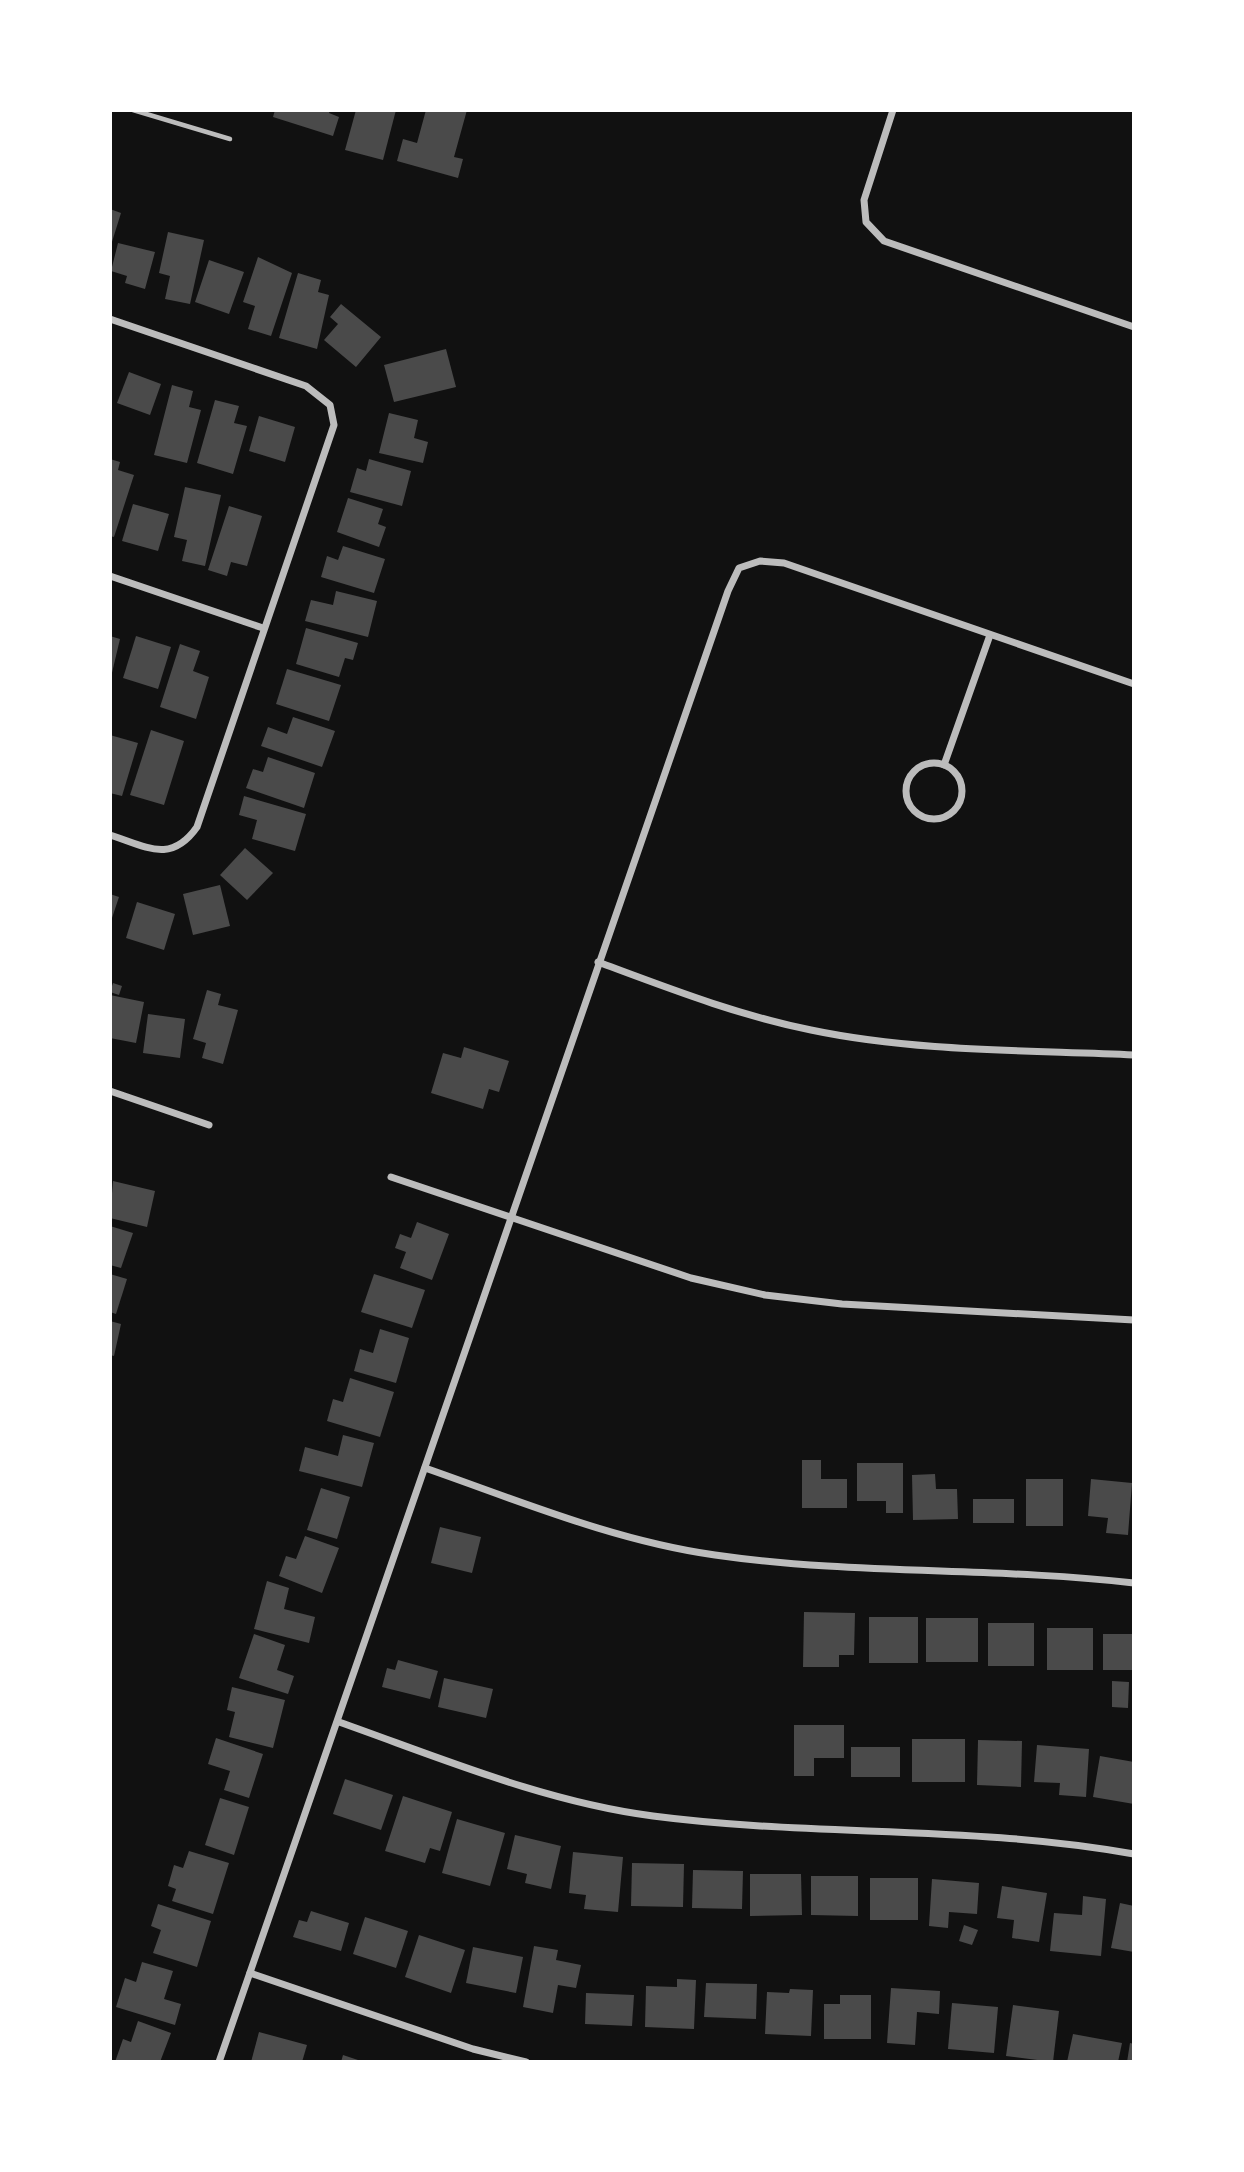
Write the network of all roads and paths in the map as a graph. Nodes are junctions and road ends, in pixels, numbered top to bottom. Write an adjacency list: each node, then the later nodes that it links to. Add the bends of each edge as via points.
1 (133, 110): 3 (lane)
2 (893, 110): 5 (street, via 864,200 866,222 884,241)
3 (230, 138)
4 (110, 319): 7 (street, via 306,386 330,405 334,425)
5 (1134, 327)
6 (110, 576): 7 (street)
7 (264, 628): 11 (street, via 197,827 185,844 167,850)
8 (990, 635): 9 (street); 10 (street); 12 (street, via 784,563 760,561 739,568)
9 (1134, 684)
10 (944, 765): 10 (street, via 925,764 909,776 909,804 923,817 949,815 960,801 958,776)
11 (110, 835)
12 (598, 962): 13 (street, via 712,1003 811,1030 927,1045); 17 (street)
13 (1134, 1055)
14 (110, 1090): 15 (street)
15 (209, 1125)
16 (391, 1177): 17 (street)
17 (512, 1217): 18 (street, via 691,1278 765,1295 842,1304); 19 (street)
18 (1134, 1320)
19 (425, 1468): 20 (street, via 601,1529 715,1555); 21 (street)
20 (1134, 1583)
21 (339, 1722): 22 (street, via 532,1790 652,1816 985,1835); 23 (street)
22 (1134, 1854)
23 (250, 1973): 24 (street); 25 (street, via 473,2049)
24 (219, 2062)
25 (526, 2062)

